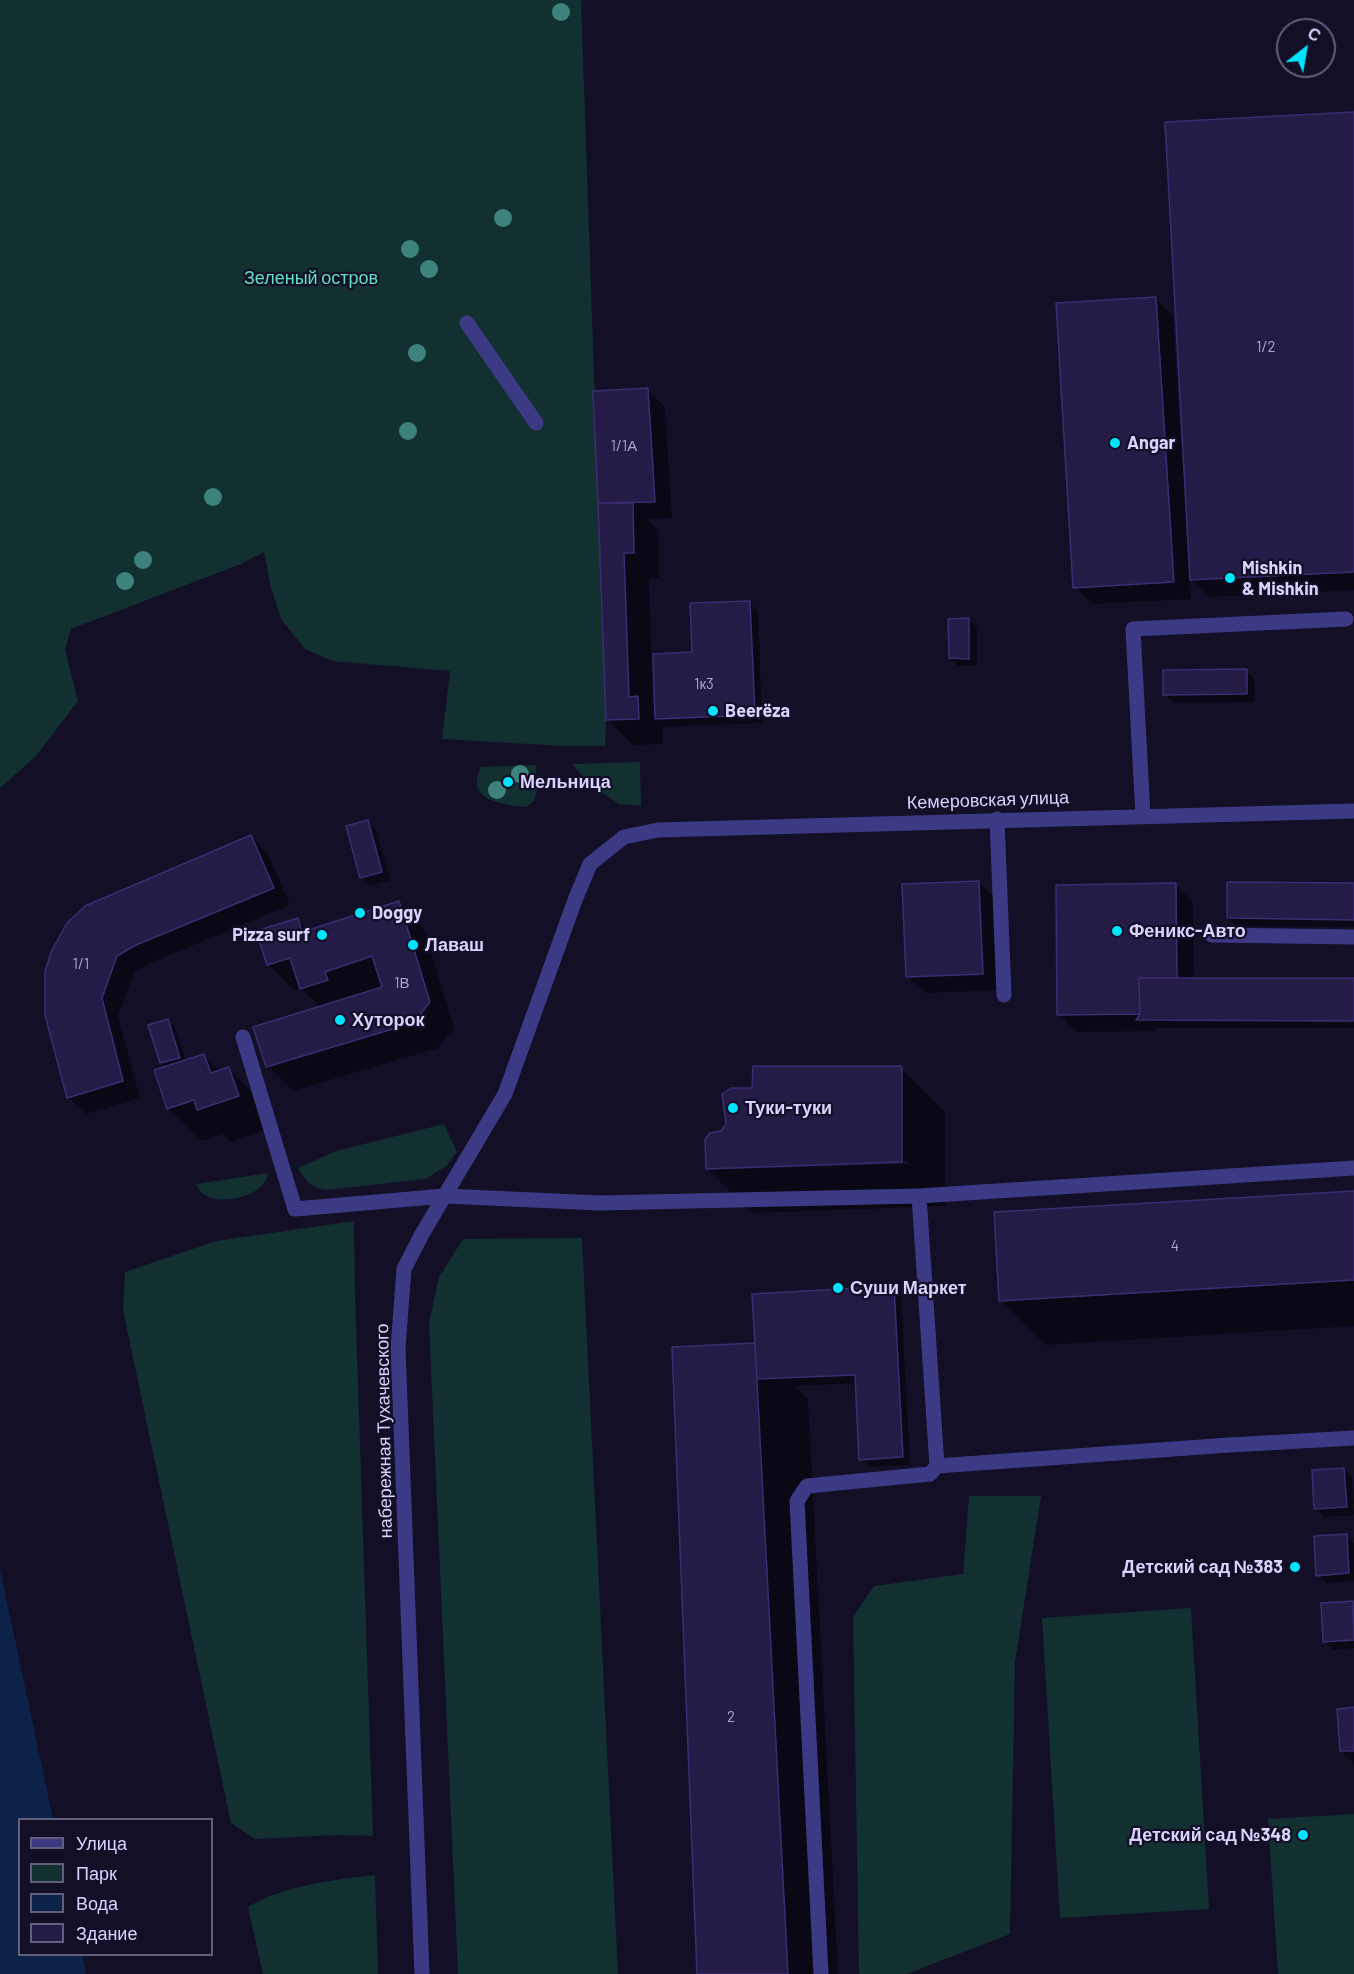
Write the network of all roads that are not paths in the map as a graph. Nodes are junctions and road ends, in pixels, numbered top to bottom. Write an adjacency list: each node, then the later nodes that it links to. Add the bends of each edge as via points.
1 (467, 323): 2 (street)
2 (536, 423)
3 (1346, 619): 5 (street, via 1133,629)
4 (1354, 811): 5 (street, Кемеровская улица)
5 (1143, 816): 6 (street, Кемеровская улица)
6 (997, 819): 7 (street, Кемеровская улица, via 658,830); 10 (street)
7 (624, 837): 13 (street, набережная Тухачевского, via 590,864 505,1094)
8 (1212, 935): 9 (street)
9 (1354, 937)
10 (1004, 995)
11 (243, 1037): 13 (street, via 295,1209)
12 (1354, 1168): 14 (street)
13 (445, 1196): 14 (street, via 599,1203); 17 (street, набережная Тухачевского, via 404,1269 398,1348)
14 (919, 1196): 16 (street)
15 (1354, 1438): 16 (street)
16 (938, 1466): 18 (street, via 930,1474 807,1486 797,1501)
17 (422, 1974)
18 (820, 1974)

